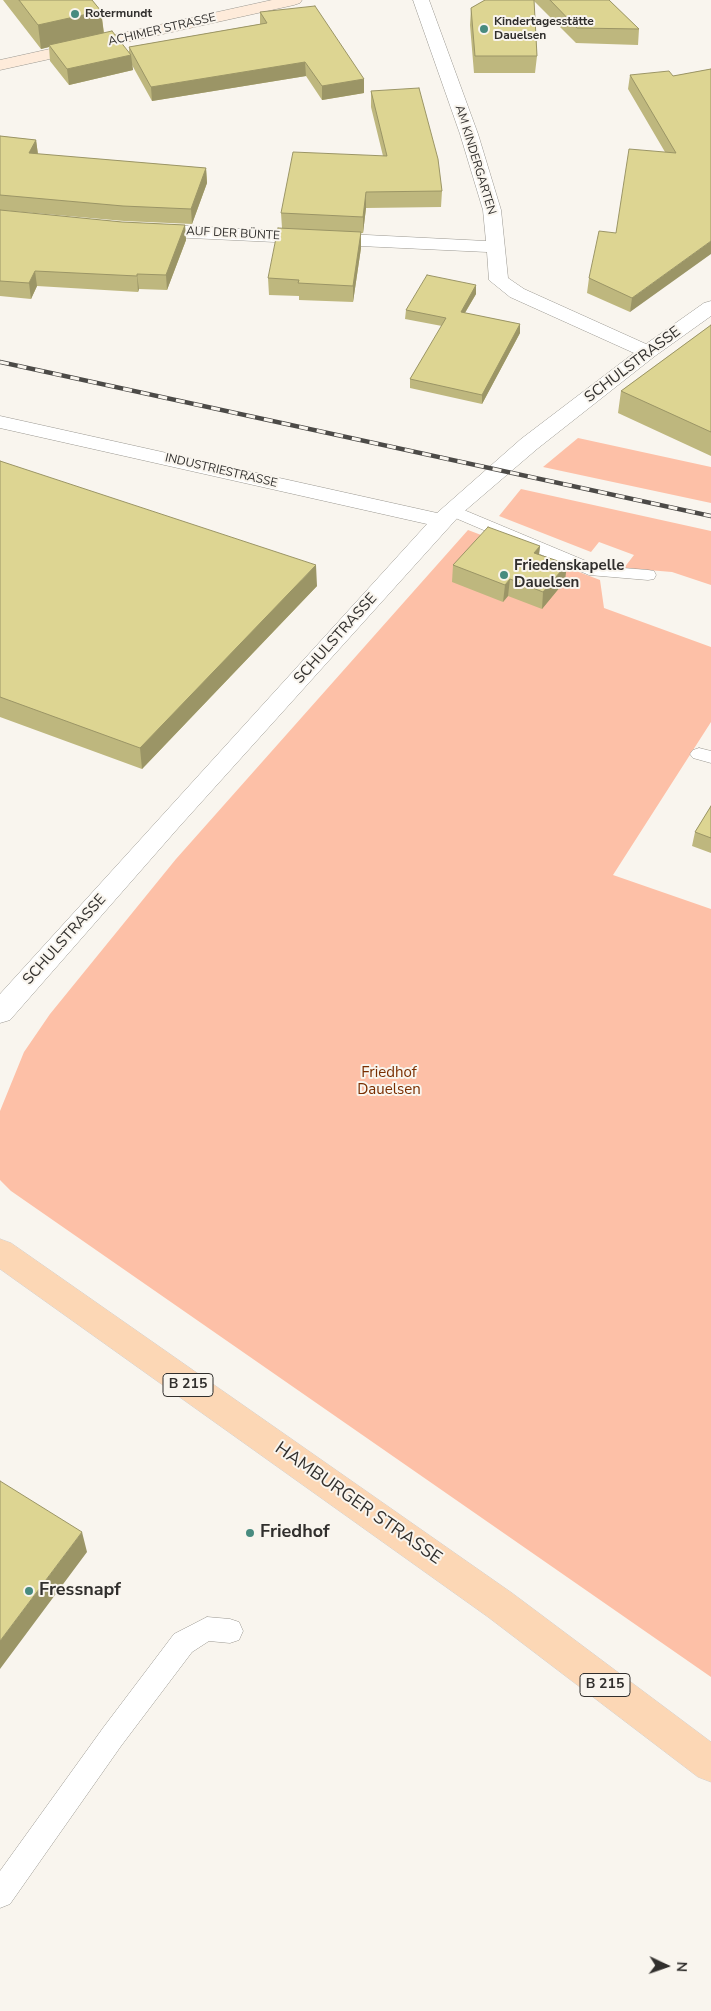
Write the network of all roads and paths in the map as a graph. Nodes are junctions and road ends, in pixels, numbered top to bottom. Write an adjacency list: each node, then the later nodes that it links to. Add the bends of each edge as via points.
1 (294, 0): 3 (main road, ACHIMER STRASSE)
2 (421, 0): 5 (street, AM KINDERGARTEN, via 469,134 492,210)
3 (0, 65)
4 (134, 230): 5 (street, AUF DER BÜNTE)
5 (496, 247): 7 (street, AM KINDERGARTEN, via 499,280 517,293)
6 (711, 307): 7 (street, SCHULSTRASSE)
7 (648, 352): 9 (street, SCHULSTRASSE, via 529,444)
8 (0, 422): 9 (street, INDUSTRIESTRASSE)
9 (448, 516): 10 (lane, via 596,571); 11 (street, SCHULSTRASSE)
10 (648, 575)
11 (0, 1012)
12 (0, 1252): 14 (main road, HAMBURGER STRASSE / B 215, via 492,1600)
13 (230, 1631): 15 (lane, via 207,1629 182,1643)
14 (711, 1764)
15 (0, 1894)

